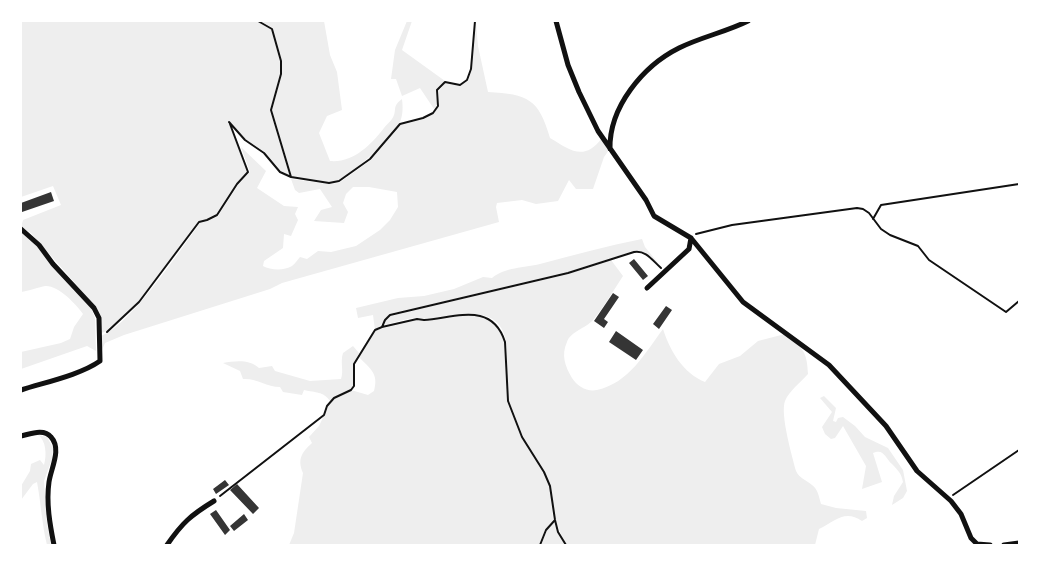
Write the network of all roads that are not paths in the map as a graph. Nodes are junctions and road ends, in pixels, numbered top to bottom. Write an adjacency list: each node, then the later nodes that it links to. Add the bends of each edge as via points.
1 (556, 21): 3 (street, via 579,92)
2 (748, 21): 3 (street, via 678,49 646,72 636,82 616,116 610,135)
3 (610, 150): 5 (street, via 654,216)
4 (21, 229): 7 (street, via 40,245 94,308 99,318 100,360 90,368)
5 (691, 238): 6 (street, via 689,249); 13 (street, via 743,302 829,365 886,426 917,471 948,498 961,514 972,538 978,544)
6 (647, 288)
7 (21, 390)
8 (21, 436): 11 (street, via 47,434 55,446 56,458 49,484)
9 (214, 501): 12 (street, via 182,524)
10 (1019, 543): 14 (street)
11 (54, 545)
12 (167, 545)
13 (990, 545)
14 (1004, 545)

